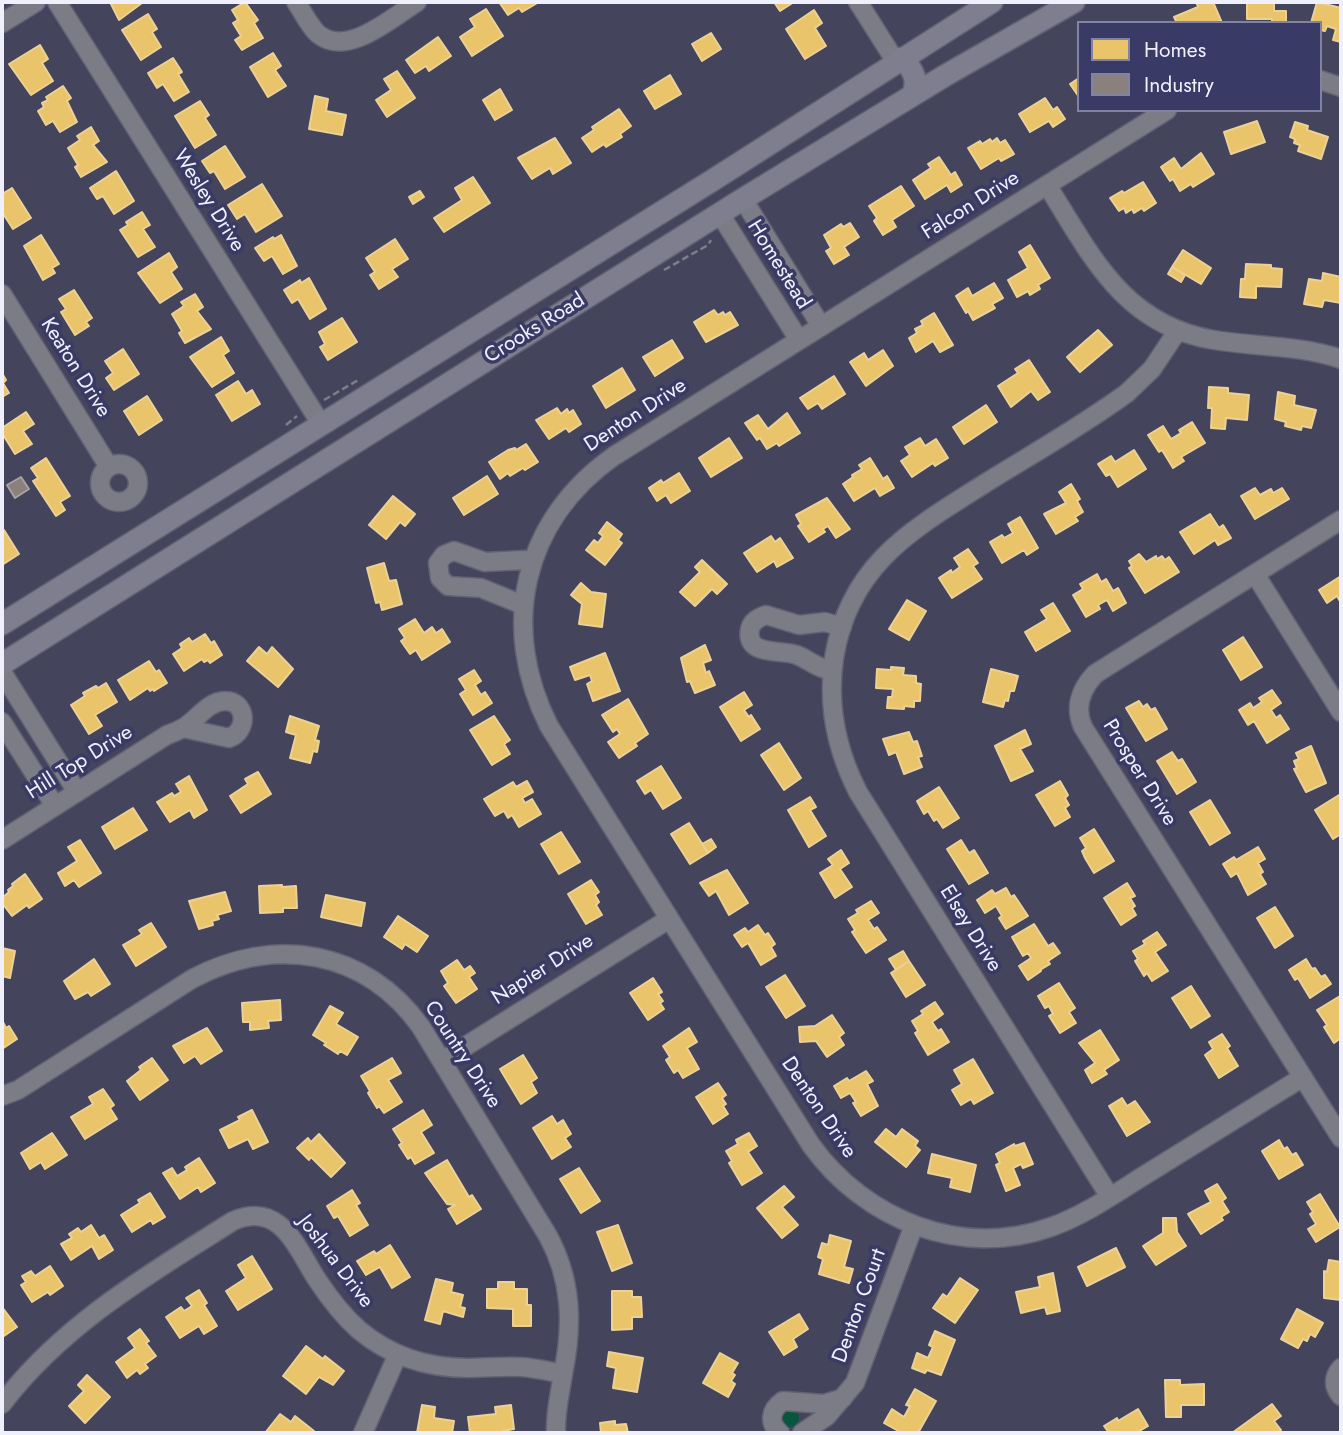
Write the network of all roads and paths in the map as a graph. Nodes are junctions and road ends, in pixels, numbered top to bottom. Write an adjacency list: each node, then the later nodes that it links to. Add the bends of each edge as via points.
1 (36, 2): 8 (street)
2 (57, 2): 23 (street, Wesley Drive)
3 (296, 2): 4 (street, via 316,32 334,42 356,39)
4 (417, 2)
5 (858, 2): 9 (street)
6 (992, 2): 9 (main road, Crooks Road)
7 (1074, 2): 12 (main road, Crooks Road)
8 (2, 23)
9 (899, 60): 12 (main road, via 915,75); 14 (main road, Crooks Road)
10 (1322, 81): 11 (street)
11 (1341, 87)
12 (912, 96): 16 (main road, Crooks Road)
13 (1164, 112): 15 (street, Falcon Drive)
14 (713, 180): 17 (main road, via 712,200); 23 (main road, Crooks Road)
15 (1047, 185): 19 (street, Falcon Drive); 20 (street, via 1117,290 1151,317)
16 (743, 199): 17 (main road, Crooks Road); 19 (street, Homestead)
17 (720, 214): 21 (street, Homestead); 24 (main road, Crooks Road)
18 (2, 294): 25 (street, Keaton Drive)
19 (821, 326): 21 (street, Falcon Drive)
20 (1178, 330): 22 (street, via 1214,340 1305,349); 31 (street, Elsey Drive, via 1152,369 1127,393 898,542 859,589)
21 (799, 340): 27 (street, Denton Drive, via 590,474 557,512)
22 (1341, 359)
23 (323, 423): 24 (main road, via 335,428 338,439); 30 (main road, Crooks Road)
24 (333, 456): 32 (main road, Crooks Road)
25 (109, 467)
26 (1341, 520): 28 (street, Prosper Drive)
27 (532, 563): 29 (street, Denton Drive); 29 (street, via 485,562 454,551 438,563 440,578 448,586 481,588)
28 (1255, 574): 35 (street); 43 (street, Prosper Drive, via 1096,674 1082,693 1079,710 1083,727)
29 (523, 605): 41 (street, Denton Drive, via 527,670 540,708)
30 (2, 624)
31 (842, 626): 33 (street, Elsey Drive); 33 (street, via 825,622 799,625 766,615 755,621 750,632 760,649 792,654)
32 (2, 664)
33 (832, 671): 46 (street, Elsey Drive, via 837,742 858,792)
34 (2, 672): 38 (street)
35 (1341, 712)
36 (2, 722): 39 (street)
37 (183, 728): 38 (street, Hill Top Drive)
38 (77, 792): 39 (street, Hill Top Drive)
39 (55, 806): 40 (street, Hill Top Drive)
40 (2, 840)
41 (669, 919): 42 (street, Napier Drive); 47 (street, Denton Drive, via 822,1160 865,1200)
42 (442, 1061): 44 (street, Country Drive, via 407,1009 373,980 327,959 273,953 215,967); 50 (street, Country Drive, via 559,1260 570,1307)
43 (1303, 1077): 45 (street, Prosper Drive); 46 (street, Denton Drive)
44 (2, 1096)
45 (1341, 1138)
46 (1110, 1197): 47 (street, Denton Drive, via 1063,1223 1013,1236 956,1236)
47 (914, 1225): 52 (street, Denton Court, via 861,1372)
48 (398, 1354): 50 (street, Joshua Drive, via 446,1367 524,1367); 53 (street, Joshua Drive, via 368,1336 339,1310 281,1225 248,1216 233,1221 106,1303 52,1349); 54 (street)
49 (1341, 1368): 51 (street, via 1335,1379)
50 (563, 1374): 55 (street, Country Drive)
51 (1341, 1396)
52 (843, 1398): 56 (street, via 824,1404 783,1401 772,1415); 57 (street, Denton Court, via 816,1426)
53 (2, 1404)
54 (363, 1433)
55 (556, 1433)
56 (780, 1433)
57 (802, 1433)

